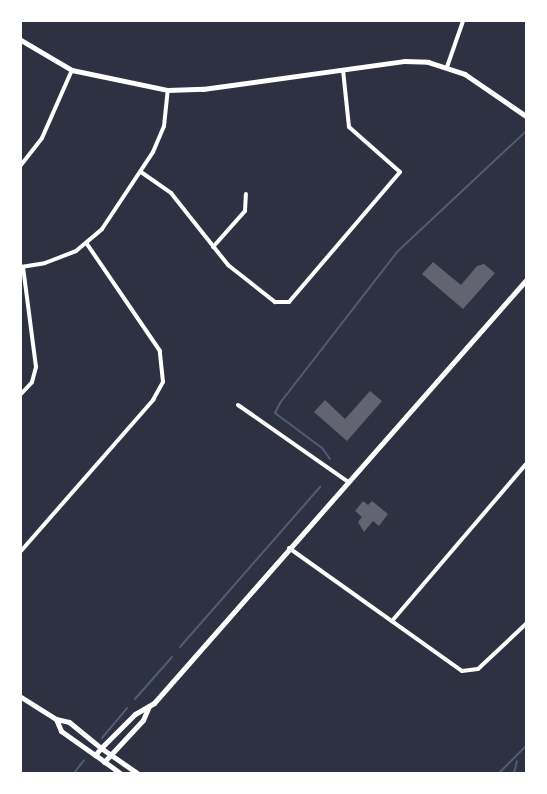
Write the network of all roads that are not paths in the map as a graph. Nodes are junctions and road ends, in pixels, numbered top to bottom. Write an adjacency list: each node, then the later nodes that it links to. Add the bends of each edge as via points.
1 (463, 21): 3 (street)
2 (21, 40): 4 (street)
3 (447, 67): 5 (street, via 405,61); 7 (street)
4 (72, 70): 6 (street); 8 (street, via 42,138)
5 (343, 70): 6 (street); 12 (street, via 349,127 400,172 289,302 280,303 268,297 228,265)
6 (168, 90): 9 (street, via 164,126)
7 (526, 116)
8 (21, 165)
9 (141, 172): 11 (street); 12 (street, via 171,193)
10 (246, 194): 12 (street, via 245,211)
11 (87, 244): 13 (street, via 45,263); 20 (street, via 160,351 163,382 153,400)
12 (213, 247)
13 (22, 267): 15 (street, via 36,367 32,382)
14 (526, 280): 18 (main road)
15 (21, 394)
16 (238, 405): 18 (street)
17 (526, 464): 21 (street)
18 (347, 481): 19 (main road)
19 (289, 548): 21 (street); 24 (main road)
20 (21, 551)
21 (392, 621): 22 (street, via 467,672 478,669)
22 (526, 624)
23 (21, 697): 25 (main road)
24 (149, 706): 26 (main road, via 135,714); 28 (main road, via 143,720)
25 (56, 719): 26 (main road, via 69,722); 27 (main road, via 61,731)
26 (101, 748): 27 (main road); 28 (main road)
27 (95, 755): 29 (main road)
28 (110, 756): 29 (main road); 31 (main road)
29 (104, 762): 30 (main road)
30 (120, 773)
31 (137, 773)

